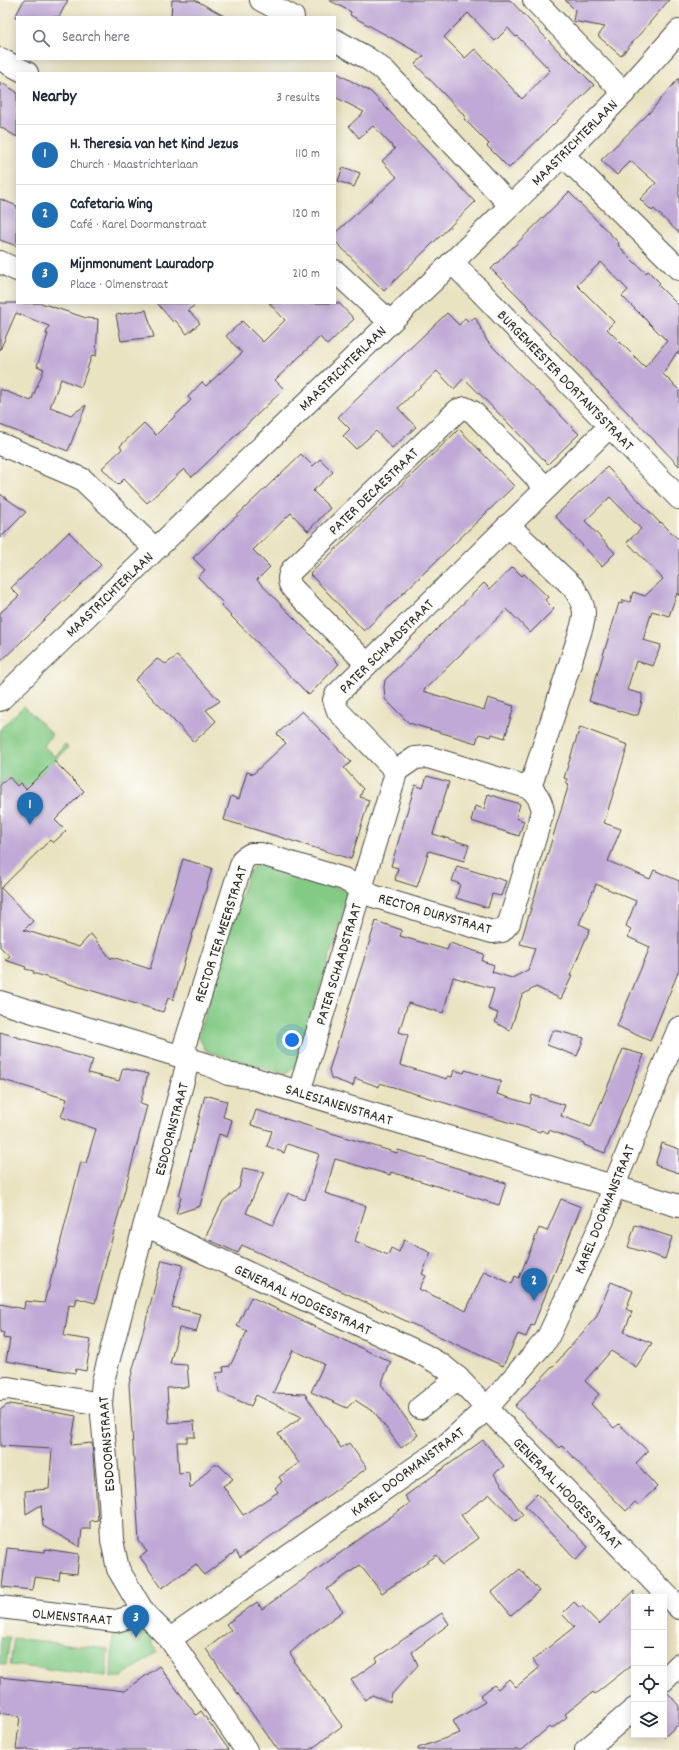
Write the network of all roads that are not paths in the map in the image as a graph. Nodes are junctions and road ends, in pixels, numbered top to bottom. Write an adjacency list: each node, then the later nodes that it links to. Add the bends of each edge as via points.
1 (261, 0): 3 (street)
2 (534, 0): 8 (street)
3 (291, 16)
4 (336, 41): 10 (street, via 386,71)
5 (676, 42): 8 (street, MAASTRICHTERLAAN)
6 (0, 59): 7 (street)
7 (25, 72)
8 (624, 93): 9 (street, MAASTRICHTERLAAN)
9 (563, 155): 10 (street, MAASTRICHTERLAAN); 13 (street)
10 (510, 205): 12 (street, MAASTRICHTERLAAN)
11 (0, 262): 14 (street)
12 (452, 262): 16 (street, MAASTRICHTERLAAN); 17 (street, BURGEMEESTER DORTANTSSTRAAT)
13 (679, 269)
14 (16, 270)
15 (336, 272): 16 (street)
16 (390, 322): 22 (street, MAASTRICHTERLAAN)
17 (610, 426): 19 (street, PATER SCHAADSTRAAT); 20 (street, BURGEMEESTER DORTANTSSTRAAT)
18 (0, 444): 22 (street, via 82,479)
19 (546, 488): 21 (street, PATER SCHAADSTRAAT); 23 (street, PATER DECAESTRAAT, via 472,412 465,408 458,410 292,570 289,580 294,590)
20 (679, 498)
21 (508, 525): 23 (street, PATER SCHAADSTRAAT); 26 (street, via 573,587 584,609 583,624)
22 (155, 549): 24 (street, MAASTRICHTERLAAN)
23 (367, 664): 25 (street, PATER SCHAADSTRAAT, via 339,690 334,700 335,706)
24 (0, 700)
25 (396, 771): 26 (street, via 415,758 428,757); 27 (street, PATER SCHAADSTRAAT)
26 (530, 788): 27 (street, RECTOR DURYSTRAAT, via 541,801 543,811 509,923 502,931 492,932 373,896)
27 (361, 889): 30 (street, RECTOR TER MEERSTRAAT, via 344,879 261,854 253,853 246,857 239,872 184,1047); 31 (street, PATER SCHAADSTRAAT)
28 (0, 1002): 30 (street, SALESIANENSTRAAT)
29 (679, 1028): 32 (street, KAREL DOORMANSTRAAT)
30 (189, 1058): 31 (street, SALESIANENSTRAAT, via 209,1064 228,1074); 34 (street, ESDOORNSTRAAT)
31 (300, 1092): 32 (street, SALESIANENSTRAAT)
32 (614, 1185): 33 (street, SALESIANENSTRAAT); 39 (street, KAREL DOORMANSTRAAT, via 603,1220 547,1339)
33 (679, 1206)
34 (145, 1225): 35 (street, GENERAAL HODGESSTRAAT, via 424,1355); 37 (street, ESDOORNSTRAAT, via 103,1381)
35 (458, 1378): 38 (street); 39 (street, GENERAAL HODGESSTRAAT)
36 (0, 1389): 37 (street, via 8,1388)
37 (101, 1404): 42 (street, ESDOORNSTRAAT, via 112,1540 118,1569)
38 (420, 1408)
39 (487, 1408): 41 (street, GENERAAL HODGESSTRAAT); 43 (street, KAREL DOORMANSTRAAT, via 443,1448)
40 (0, 1608): 42 (street, OLMENSTRAAT, via 116,1621)
41 (679, 1608)
42 (144, 1613): 43 (street, ESDOORNSTRAAT)
43 (170, 1639): 47 (street, ESDOORNSTRAAT)
44 (679, 1665): 45 (street)
45 (667, 1677)
46 (631, 1712): 48 (street)
47 (246, 1750)
48 (586, 1750)

